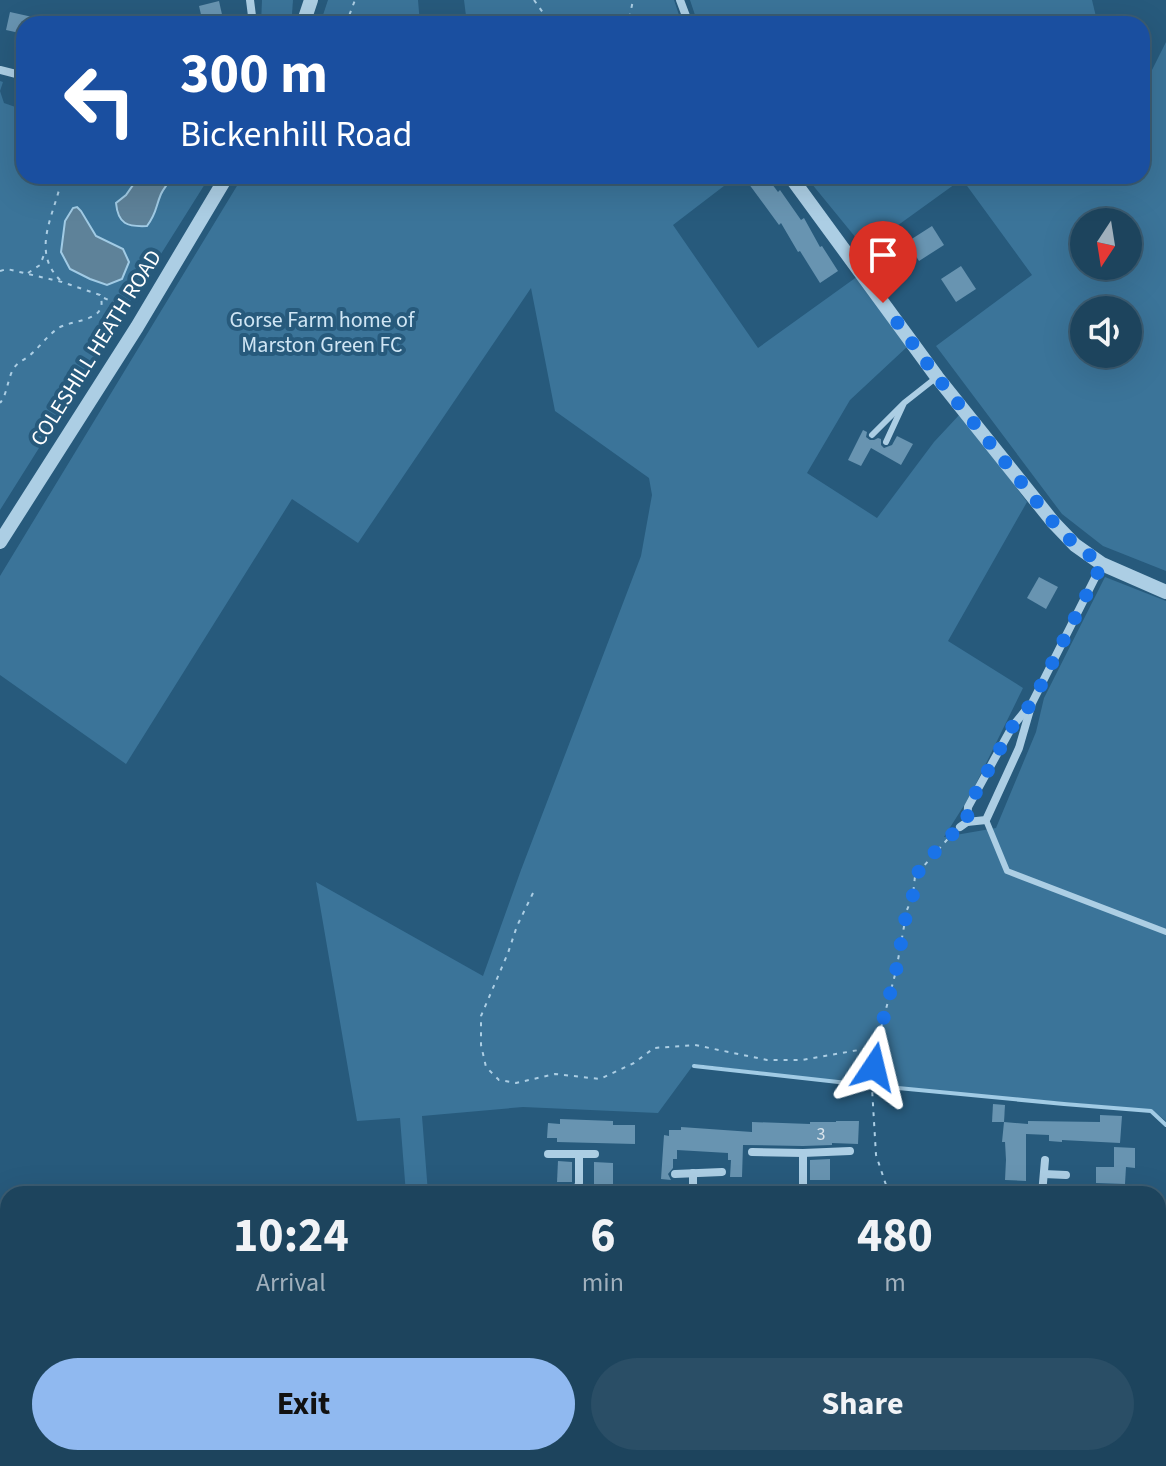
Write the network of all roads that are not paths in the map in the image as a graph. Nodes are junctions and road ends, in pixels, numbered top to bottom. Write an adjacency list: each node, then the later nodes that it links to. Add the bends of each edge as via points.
1 (222, 184): 7 (street, COLESHILL HEATH ROAD)
2 (796, 184): 3 (street)
3 (937, 377): 4 (lane); 8 (street, via 1053,522)
4 (904, 403): 5 (lane); 6 (lane)
5 (872, 435)
6 (886, 442)
7 (0, 542)
8 (1102, 564): 9 (street); 10 (street)
9 (1166, 592)
10 (1032, 703): 11 (street, via 1019,748); 11 (street, via 1012,727 964,824)
11 (986, 820): 12 (lane, via 1007,871)
12 (1166, 932)
13 (850, 1151): 15 (street)
14 (752, 1152): 15 (street)
15 (803, 1153): 27 (street)
16 (548, 1154): 18 (street)
17 (595, 1154): 18 (street)
18 (579, 1155): 25 (street)
19 (1045, 1160): 23 (street)
20 (722, 1172): 21 (street)
21 (693, 1173): 22 (street); 26 (street)
22 (675, 1174)
23 (1044, 1174): 24 (street); 28 (street)
24 (1066, 1175)
25 (578, 1186)
26 (693, 1186)
27 (803, 1186)
28 (1043, 1186)

